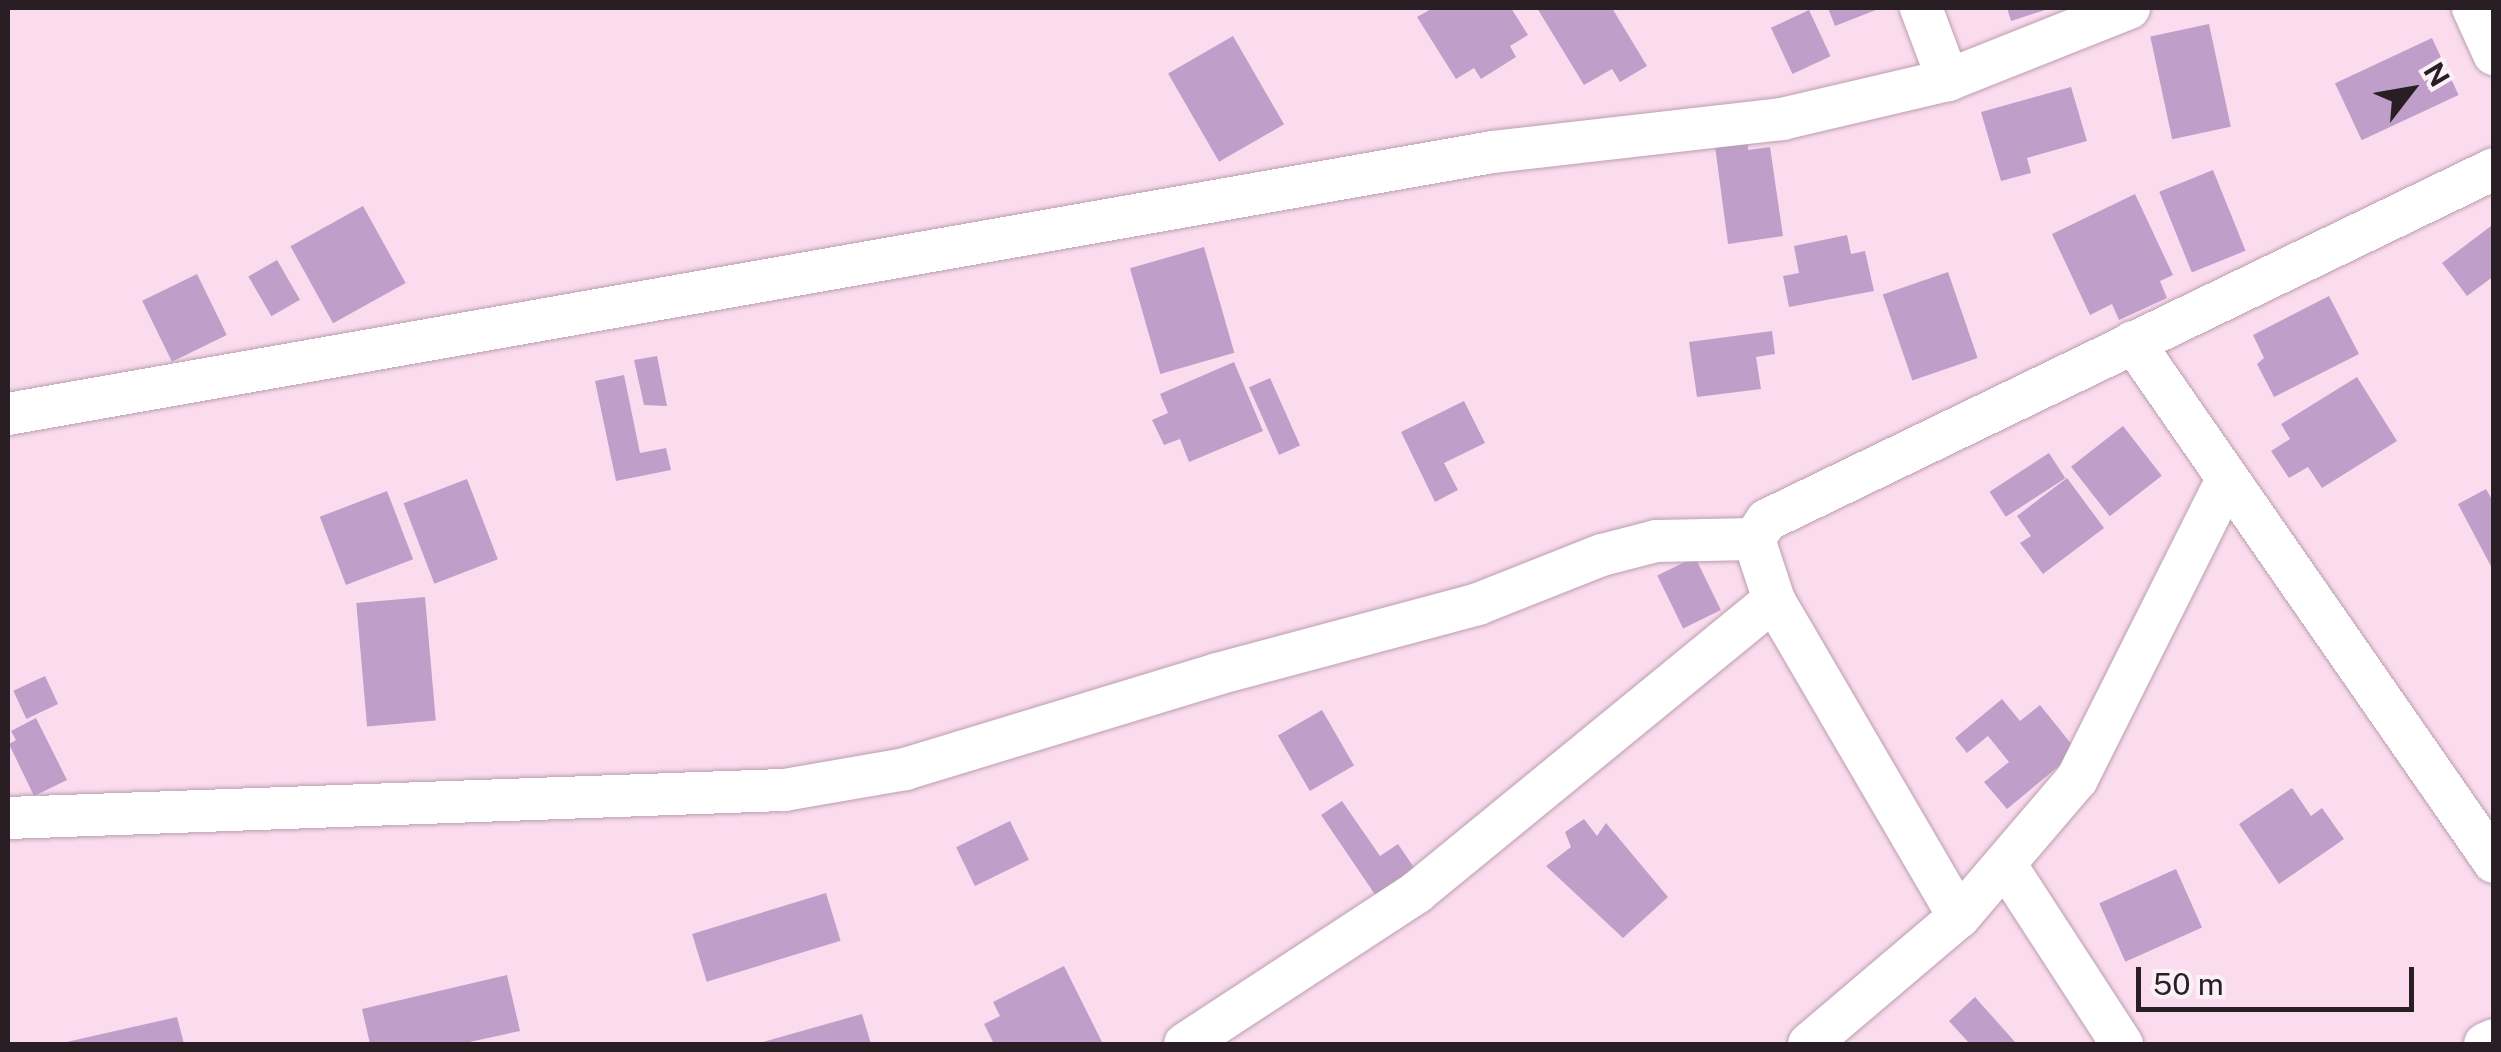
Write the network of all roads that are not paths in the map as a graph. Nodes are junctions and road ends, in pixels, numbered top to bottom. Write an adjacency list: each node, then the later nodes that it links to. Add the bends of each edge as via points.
1 (1921, 8): 5 (street)
2 (2129, 8): 5 (street)
3 (2473, 8): 4 (street)
4 (2494, 54)
5 (1948, 80): 8 (street, via 1782,118 1492,152)
6 (2494, 170): 7 (street)
7 (2133, 342): 9 (street); 10 (street, via 1767,520)
8 (8, 414)
9 (2227, 479): 13 (street); 14 (street, via 2077,779)
10 (1754, 539): 11 (street); 12 (street, via 1656,542 1602,555 1478,604 1216,674 905,769 784,790)
11 (1774, 600): 15 (street); 17 (street, via 1417,892)
12 (8, 818)
13 (2494, 862)
14 (2005, 864): 15 (street); 19 (street)
15 (1960, 917): 18 (street)
16 (2494, 1040): 20 (street)
17 (1185, 1044)
18 (1809, 1044)
19 (2122, 1044)
20 (2485, 1044)

